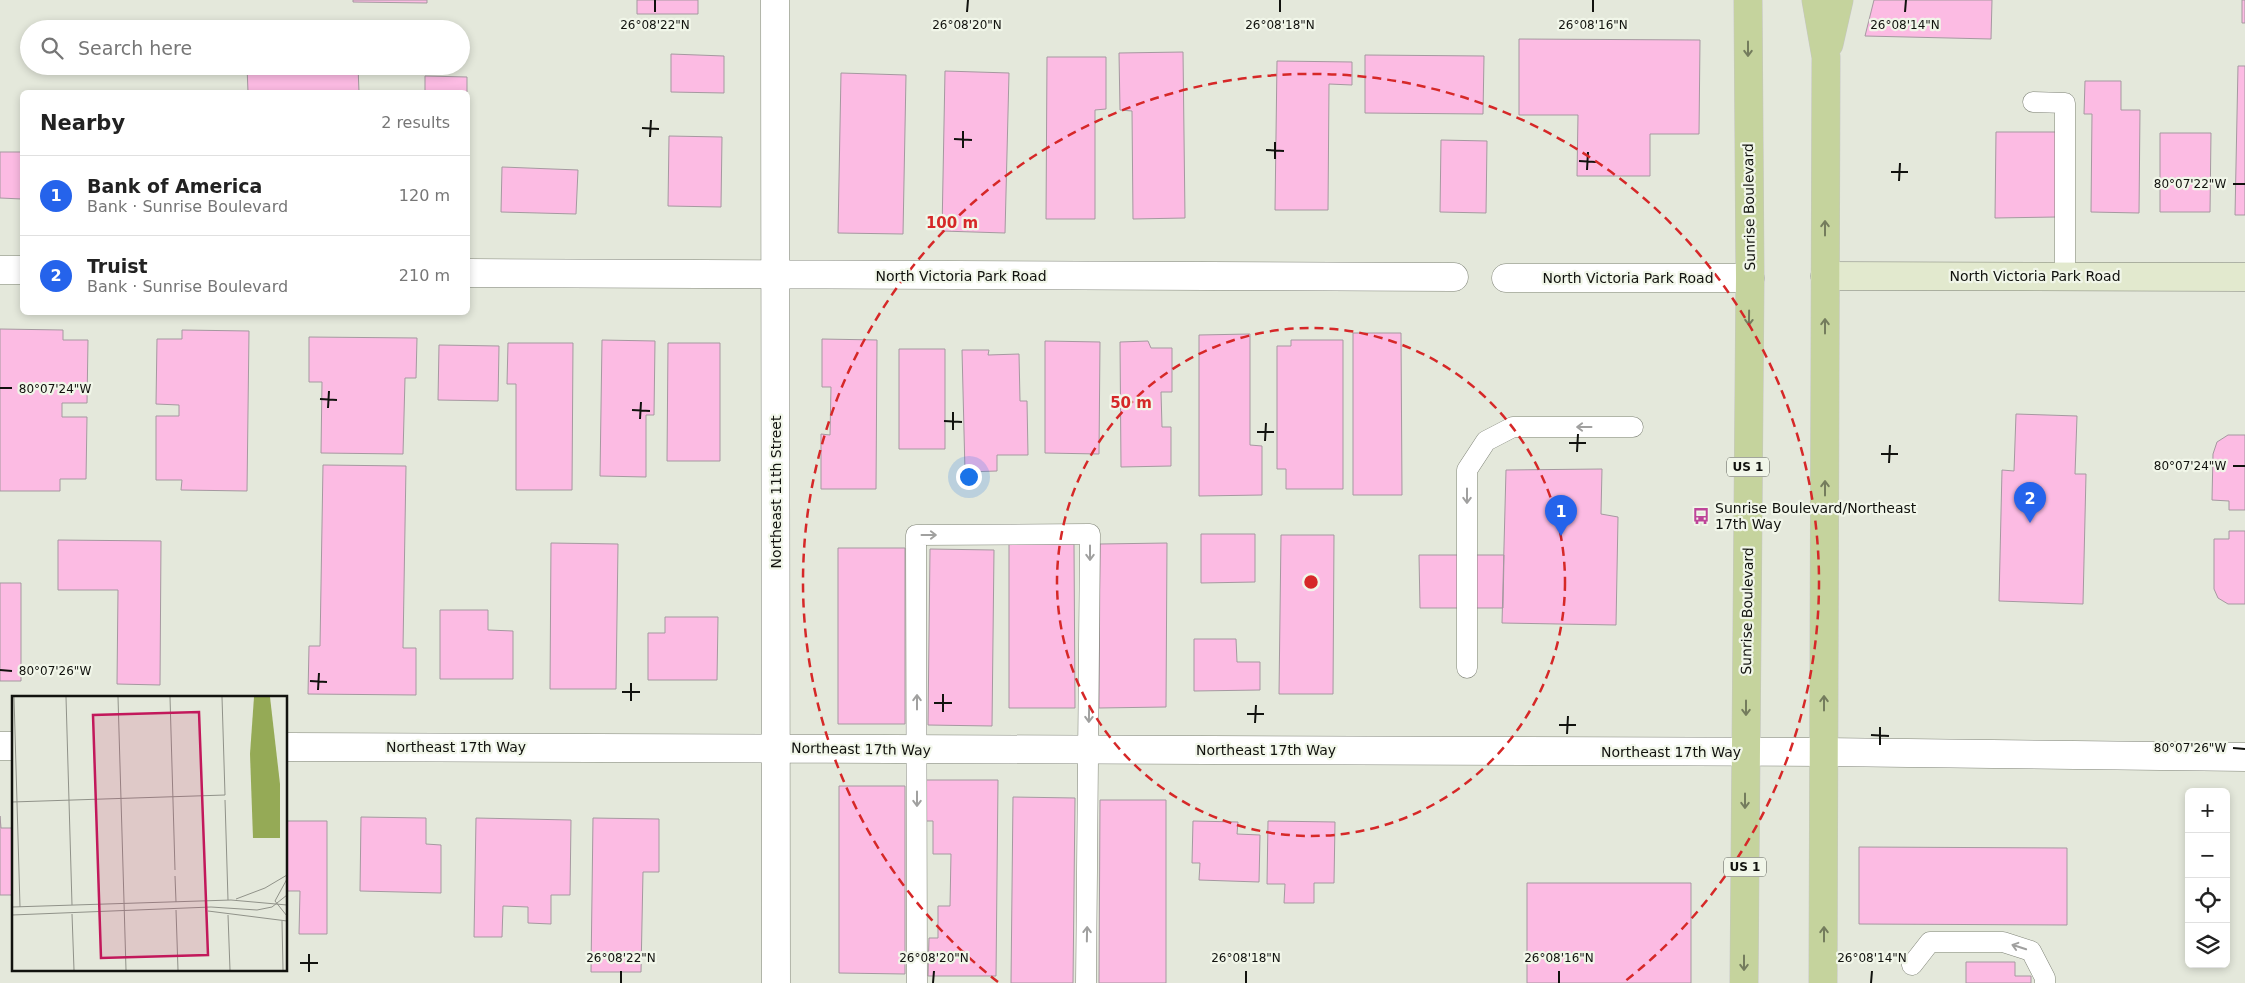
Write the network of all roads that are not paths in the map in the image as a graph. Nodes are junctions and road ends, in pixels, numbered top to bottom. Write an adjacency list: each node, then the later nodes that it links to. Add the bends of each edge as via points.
1 (775, 0): 10 (street, Northeast 11th Street)
2 (1748, 0): 16 (main road, Sunrise Boulevard / US 1, one-way to 16)
3 (1816, 0): 5 (main road)
4 (1839, 0): 5 (main road)
5 (1826, 57): 12 (main road, one-way to 5)
6 (2033, 102): 13 (lane, via 2065,103)
7 (0, 270): 8 (street)
8 (20, 270)
9 (470, 273): 10 (street, North Victoria Park Road)
10 (775, 275): 11 (street, North Victoria Park Road); 20 (street, Northeast 11th Street)
11 (1454, 276)
12 (1825, 276): 13 (street, North Victoria Park Road); 24 (main road, one-way to 12)
13 (2065, 276): 14 (street, North Victoria Park Road)
14 (2245, 277)
15 (1506, 278): 16 (street, North Victoria Park Road)
16 (1750, 278): 23 (main road, Sunrise Boulevard / US 1, one-way to 23)
17 (1633, 427): 18 (lane, one-way to 18, via 1513,427 1486,441 1467,470)
18 (1466, 668)
19 (288, 747): 20 (street, Northeast 17th Way)
20 (776, 749): 22 (street, Northeast 17th Way); 27 (street, Northeast 11th Street)
21 (1088, 749): 22 (street, Northeast 17th Way); 22 (lane, one-way to 21, via 916,535 1090,534); 23 (street, Northeast 17th Way); 29 (lane, one-way to 21)
22 (917, 750): 28 (lane, one-way to 28)
23 (1746, 752): 24 (street, Northeast 17th Way); 30 (main road, Sunrise Boulevard / US 1, one-way to 30)
24 (1824, 752): 25 (street, Northeast 17th Way); 31 (main road, one-way to 24)
25 (2245, 757)
26 (1912, 964): 32 (lane, one-way to 26, via 2031,951 2003,942 1930,942)
27 (776, 983)
28 (917, 983)
29 (1086, 983)
30 (1744, 983)
31 (1824, 983)
32 (2046, 983)

